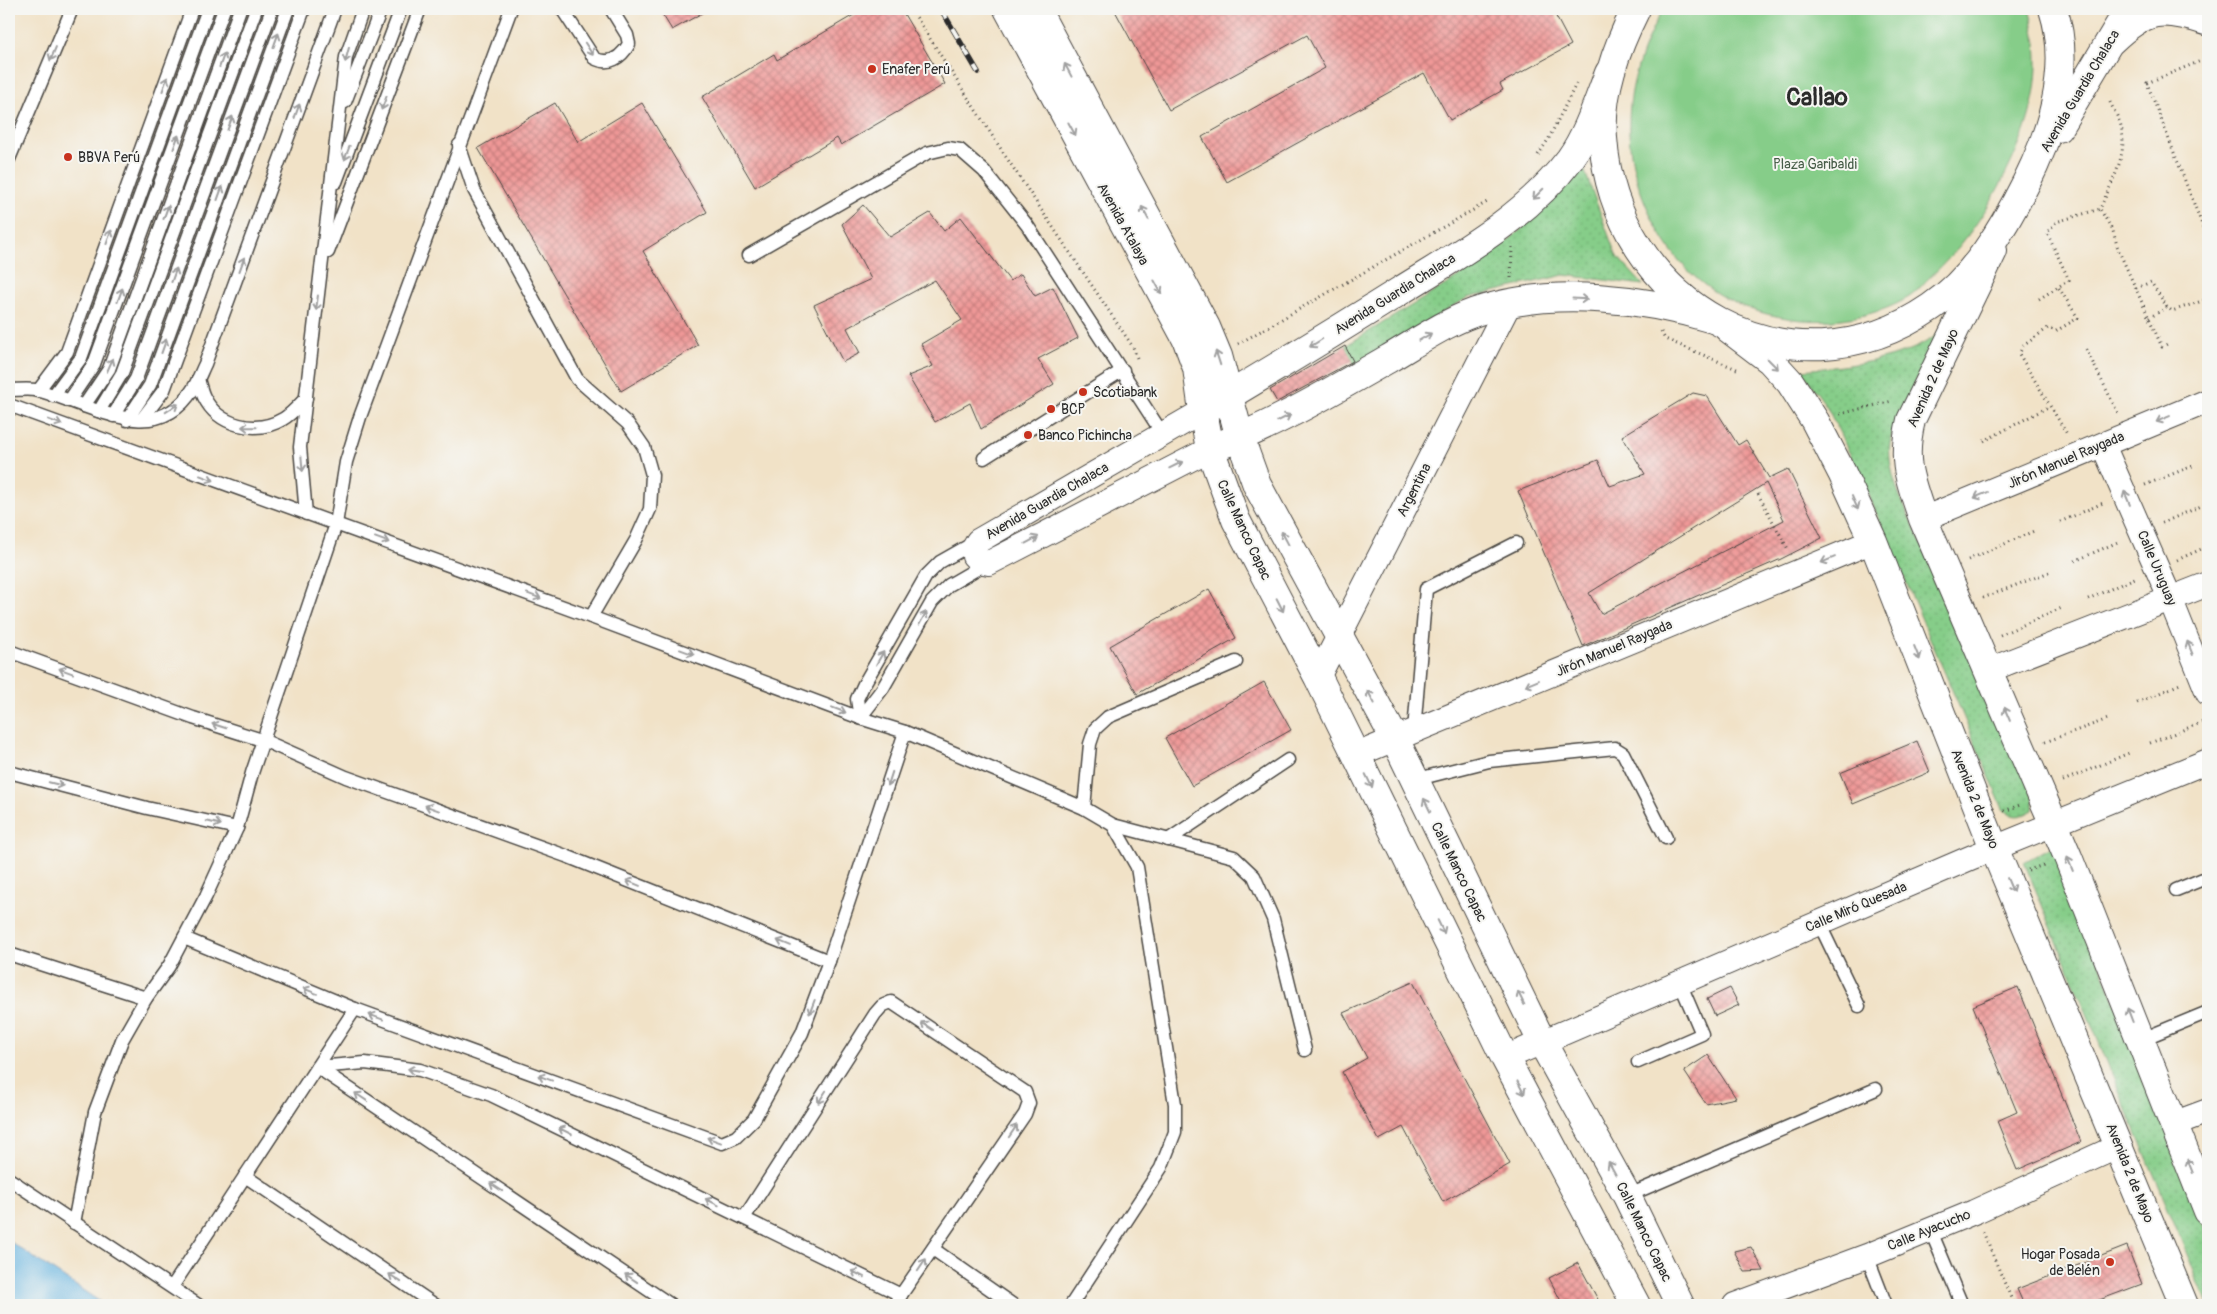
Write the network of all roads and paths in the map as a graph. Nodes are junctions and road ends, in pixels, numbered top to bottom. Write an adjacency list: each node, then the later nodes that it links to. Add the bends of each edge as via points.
1 (72, 9): 34 (lane, one-way to 34)
2 (192, 9): 62 (lane, one-way to 2, via 67,352)
3 (208, 9): 63 (lane, via 81,358)
4 (224, 9): 67 (lane, one-way to 4, via 94,364)
5 (240, 9): 70 (lane, one-way to 5, via 109,369)
6 (256, 9): 72 (lane, via 122,374)
7 (272, 9): 74 (lane, one-way to 7, via 136,379)
8 (288, 9): 77 (lane, one-way to 8, via 150,385)
9 (304, 9): 76 (lane, via 164,390)
10 (335, 9): 60 (lane, one-way to 10)
11 (364, 9): 31 (lane, one-way to 31, via 346,56)
12 (380, 9): 31 (lane)
13 (401, 9): 38 (lane, one-way to 38)
14 (420, 9): 44 (lane, one-way to 44)
15 (511, 9): 33 (lane)
16 (562, 9): 17 (lane, one-way to 17, via 594,58 602,62 609,62 625,52 629,44)
17 (611, 9)
18 (794, 9): 19 (path)
19 (802, 9)
20 (911, 9): 57 (path, via 1128,339)
21 (1008, 9): 73 (main road, Avenida Atalaya, one-way to 73, via 1186,338 1196,368)
22 (1036, 9): 56 (main road, Avenida Atalaya, one-way to 22, via 1206,327)
23 (1636, 9): 29 (main road)
24 (2053, 9): 36 (main road, via 2060,42 2057,99)
25 (2129, 9): 27 (main road, Avenida Guardia Chalaca)
26 (2207, 25): 27 (street, via 2181,15 2149,15 2132,24)
27 (2103, 52): 36 (main road, Avenida Guardia Chalaca)
28 (2208, 58): 42 (path, via 2147,84)
29 (1610, 73): 40 (main road, Avenida Guardia Chalaca, one-way to 40, via 1592,118 1570,158 1538,195); 53 (main road, via 1604,144 1607,170 1625,223 1658,275 1681,297)
30 (2110, 102): 39 (path, via 2121,125 2123,144 2120,164)
31 (338, 120): 38 (lane)
32 (1548, 140): 35 (path)
33 (459, 144): 91 (lane, via 360,417 346,462); 104 (lane, via 474,190 576,379 628,424 644,447 652,475 650,509 636,540)
34 (9, 159)
35 (1534, 162)
36 (2031, 173): 41 (main road)
37 (1493, 198): 56 (path)
38 (329, 200): 44 (lane)
39 (2100, 209): 45 (path, via 2056,222 2047,233 2069,280); 46 (path, via 2113,231)
40 (1514, 215): 50 (path); 64 (main road, Avenida Guardia Chalaca, one-way to 64, via 1470,248)
41 (2009, 217): 53 (main road, via 1987,250 1932,307 1878,334 1852,342 1819,346 1788,344 1757,337); 90 (main road, Avenida 2 de Mayo, via 1911,420 1905,445 1906,466)
42 (2208, 240)
43 (749, 255): 58 (lane, via 927,152 948,148 960,150 984,170 1027,226)
44 (321, 269): 65 (lane, one-way to 65)
45 (2060, 288): 47 (path); 71 (path, via 2078,318 2056,331 2048,328 2023,346 2019,354)
46 (2136, 288): 51 (path, via 2151,282); 52 (path)
47 (2039, 299)
48 (2208, 299): 51 (path, via 2172,311)
49 (1641, 302): 50 (main road, Avenida Guardia Chalaca, one-way to 49, via 1572,298); 53 (main road, Avenida Guardia Chalaca); 59 (path, via 1665,339)
50 (1509, 304): 80 (main road, Avenida Guardia Chalaca, one-way to 50, via 1287,417 1450,323 1485,309); 105 (street, Argentina)
51 (2167, 306): 52 (path)
52 (2149, 318): 54 (path, via 2162,347)
53 (1717, 321): 94 (main road, Avenida 2 de Mayo, one-way to 94, via 1770,360 1790,382 1815,420)
54 (2169, 343)
55 (2086, 349): 79 (path)
56 (1218, 356): 64 (main road, Avenida Atalaya, one-way to 56)
57 (1139, 363)
58 (1123, 370): 78 (lane); 85 (lane)
59 (1745, 373)
60 (198, 379): 65 (lane, one-way to 60, via 284,419 266,426 245,428 221,418 204,398); 76 (lane, one-way to 60, via 156,418 176,408)
61 (9, 390): 62 (lane)
62 (38, 391): 63 (lane)
63 (53, 396): 67 (lane)
64 (1229, 396): 73 (main road, Avenida Guardia Chalaca); 80 (main road, Avenida Atalaya)
65 (306, 398): 89 (lane, one-way to 89, via 300,447)
66 (1901, 399): 75 (path)
67 (69, 401): 70 (lane)
68 (2208, 401): 79 (street, Jirón Manuel Raygada, one-way to 79)
69 (9, 405): 89 (lane, one-way to 89)
70 (84, 406): 72 (lane)
71 (2050, 406): 81 (path); 84 (path)
72 (99, 411): 74 (lane)
73 (1203, 411): 78 (street, Avenida Guardia Chalaca); 83 (main road, Avenida Atalaya)
74 (114, 416): 77 (lane)
75 (1832, 416)
76 (142, 419): 77 (lane)
77 (127, 420)
78 (1162, 433): 86 (street, Avenida Guardia Chalaca)
79 (2128, 434): 82 (street, Jirón Manuel Raygada)
80 (1240, 438): 83 (main road, Avenida Guardia Chalaca); 105 (main road, Calle Manco Capac, one-way to 80, via 1257,484)
81 (1984, 441)
82 (2103, 444): 84 (street, Jirón Manuel Raygada); 101 (street, Calle Uruguay, one-way to 82)
83 (1210, 449): 88 (street, Avenida Guardia Chalaca, one-way to 83); 110 (main road, Calle Manco Capac, one-way to 110, via 1236,520)
84 (2079, 454): 90 (street, Jirón Manuel Raygada, one-way to 90)
85 (984, 458)
86 (1089, 476): 88 (street); 93 (street, Avenida Guardia Chalaca)
87 (1758, 494): 99 (path)
88 (1104, 502): 96 (street, Avenida Guardia Chalaca, one-way to 88)
89 (306, 514): 91 (lane)
90 (1923, 519): 97 (main road, Avenida 2 de Mayo)
91 (336, 524): 104 (lane, one-way to 104); 118 (lane)
92 (2034, 531): 97 (path)
93 (978, 541): 96 (street, Avenida Guardia Chalaca, via 974,556); 113 (lane, one-way to 93, via 857,699 926,576 940,562)
94 (1873, 541): 99 (street, Jirón Manuel Raygada, one-way to 99); 129 (main road, Avenida 2 de Mayo, one-way to 129)
95 (1516, 543): 117 (lane, via 1426,589)
96 (988, 563): 113 (lane, one-way to 96, via 883,688 932,602 949,585)
97 (1945, 570): 102 (main road, Avenida 2 de Mayo)
98 (2052, 571): 102 (path)
99 (1800, 572): 117 (street, Jirón Manuel Raygada, one-way to 117)
100 (2208, 584): 101 (street)
101 (2170, 598): 109 (street); 111 (street, Calle Uruguay, one-way to 101)
102 (1962, 607): 106 (main road, Avenida 2 de Mayo)
103 (2064, 607): 106 (path)
104 (591, 617): 113 (lane, one-way to 113)
105 (1338, 638): 110 (street, Argentina); 117 (main road, Calle Manco Capac, one-way to 105)
106 (1978, 645): 109 (main road, Avenida 2 de Mayo)
107 (9, 651): 118 (lane, one-way to 107, via 192,718)
108 (1236, 662): 128 (lane, via 1108,716 1095,729 1090,744)
109 (1989, 670): 120 (main road, Avenida 2 de Mayo, one-way to 109)
110 (1318, 677): 122 (main road, Calle Manco Capac)
111 (2204, 684): 112 (path)
112 (2138, 704)
113 (860, 718): 116 (lane)
114 (2108, 718): 120 (path)
115 (2208, 720): 119 (path)
116 (905, 732): 128 (lane); 143 (lane, one-way to 143)
117 (1404, 735): 122 (street, Jirón Manuel Raygada); 126 (main road, Calle Manco Capac)
118 (265, 741): 132 (lane, via 252,773); 143 (lane, one-way to 118, via 566,856 346,777)
119 (2150, 744)
120 (2023, 750): 127 (main road, Avenida 2 de Mayo)
121 (2129, 753): 127 (path)
122 (1356, 755): 152 (main road, Calle Manco Capac, one-way to 152)
123 (1288, 760): 134 (lane)
124 (2208, 761): 130 (street, Calle Miró Quesada)
125 (9, 772): 132 (lane, one-way to 132)
126 (1414, 780): 133 (lane, via 1489,761 1615,748 1623,753); 150 (main road, Calle Manco Capac, one-way to 126)
127 (2041, 794): 129 (path); 130 (main road, Avenida 2 de Mayo)
128 (1084, 808): 131 (lane)
129 (1983, 819): 135 (main road, Avenida 2 de Mayo)
130 (2054, 824): 135 (street, Calle Miró Quesada); 136 (main road, Avenida 2 de Mayo)
131 (1113, 825): 134 (lane); 175 (lane, via 1137,867 1175,1104 1175,1132 1161,1168)
132 (237, 828): 141 (lane)
133 (1666, 838)
134 (1168, 840): 151 (lane, via 1234,857 1254,876 1273,920)
135 (1994, 848): 138 (main road, Avenida 2 de Mayo); 140 (street, Calle Miró Quesada)
136 (2068, 857): 138 (path); 149 (main road, Avenida 2 de Mayo, one-way to 136)
137 (2208, 877): 139 (lane)
138 (2007, 878): 158 (main road, Avenida 2 de Mayo, one-way to 158)
139 (2176, 890)
140 (1819, 923): 144 (street, Calle Miró Quesada); 146 (lane)
141 (184, 938): 145 (lane); 147 (lane, one-way to 141)
142 (9, 954): 145 (lane)
143 (829, 961): 147 (lane, one-way to 147, via 802,1033 754,1119 736,1137 722,1143)
144 (1680, 983): 150 (street, Calle Miró Quesada); 153 (lane, via 1702,1034)
145 (146, 998): 165 (lane, via 122,1040 95,1112)
146 (1859, 1006)
147 (355, 1009): 154 (lane)
148 (2208, 1012): 149 (lane)
149 (2140, 1040): 157 (main road, Avenida 2 de Mayo)
150 (1542, 1042): 152 (street, Calle Miró Quesada); 161 (main road, Calle Manco Capac, one-way to 150)
151 (1305, 1050)
152 (1505, 1058): 176 (main road, Calle Manco Capac, one-way to 176)
153 (1638, 1062)
154 (317, 1067): 159 (lane); 164 (lane, one-way to 154, via 482,1092 420,1070 365,1063); 173 (lane, one-way to 154)
155 (1876, 1089): 161 (lane)
156 (2208, 1110): 157 (street)
157 (2173, 1124): 162 (main road, Avenida 2 de Mayo, one-way to 157)
158 (2118, 1146): 163 (street, Calle Ayacucho); 182 (main road, Avenida 2 de Mayo)
159 (245, 1176): 169 (lane); 172 (lane, one-way to 159)
160 (9, 1179): 165 (lane)
161 (1627, 1196): 177 (main road, Calle Manco Capac)
162 (2208, 1211)
163 (1974, 1212): 166 (street, Calle Ayacucho); 181 (path)
164 (744, 1218): 167 (lane, one-way to 164, via 1025,1114 1029,1103 1025,1092 891,1002 876,1014); 170 (lane, one-way to 164)
165 (74, 1223): 169 (lane)
166 (1930, 1229): 168 (street, Calle Ayacucho); 180 (lane)
167 (933, 1249): 170 (lane, one-way to 167); 174 (lane)
168 (1867, 1256): 178 (street, Calle Ayacucho); 179 (lane)
169 (172, 1287): 171 (lane)
170 (898, 1300)
171 (198, 1305)
172 (435, 1305)
173 (672, 1305)
174 (1013, 1305)
175 (1071, 1305)
176 (1636, 1305)
177 (1680, 1305)
178 (1735, 1305)
179 (1886, 1305)
180 (1962, 1305)
181 (2014, 1305)
182 (2184, 1305)

